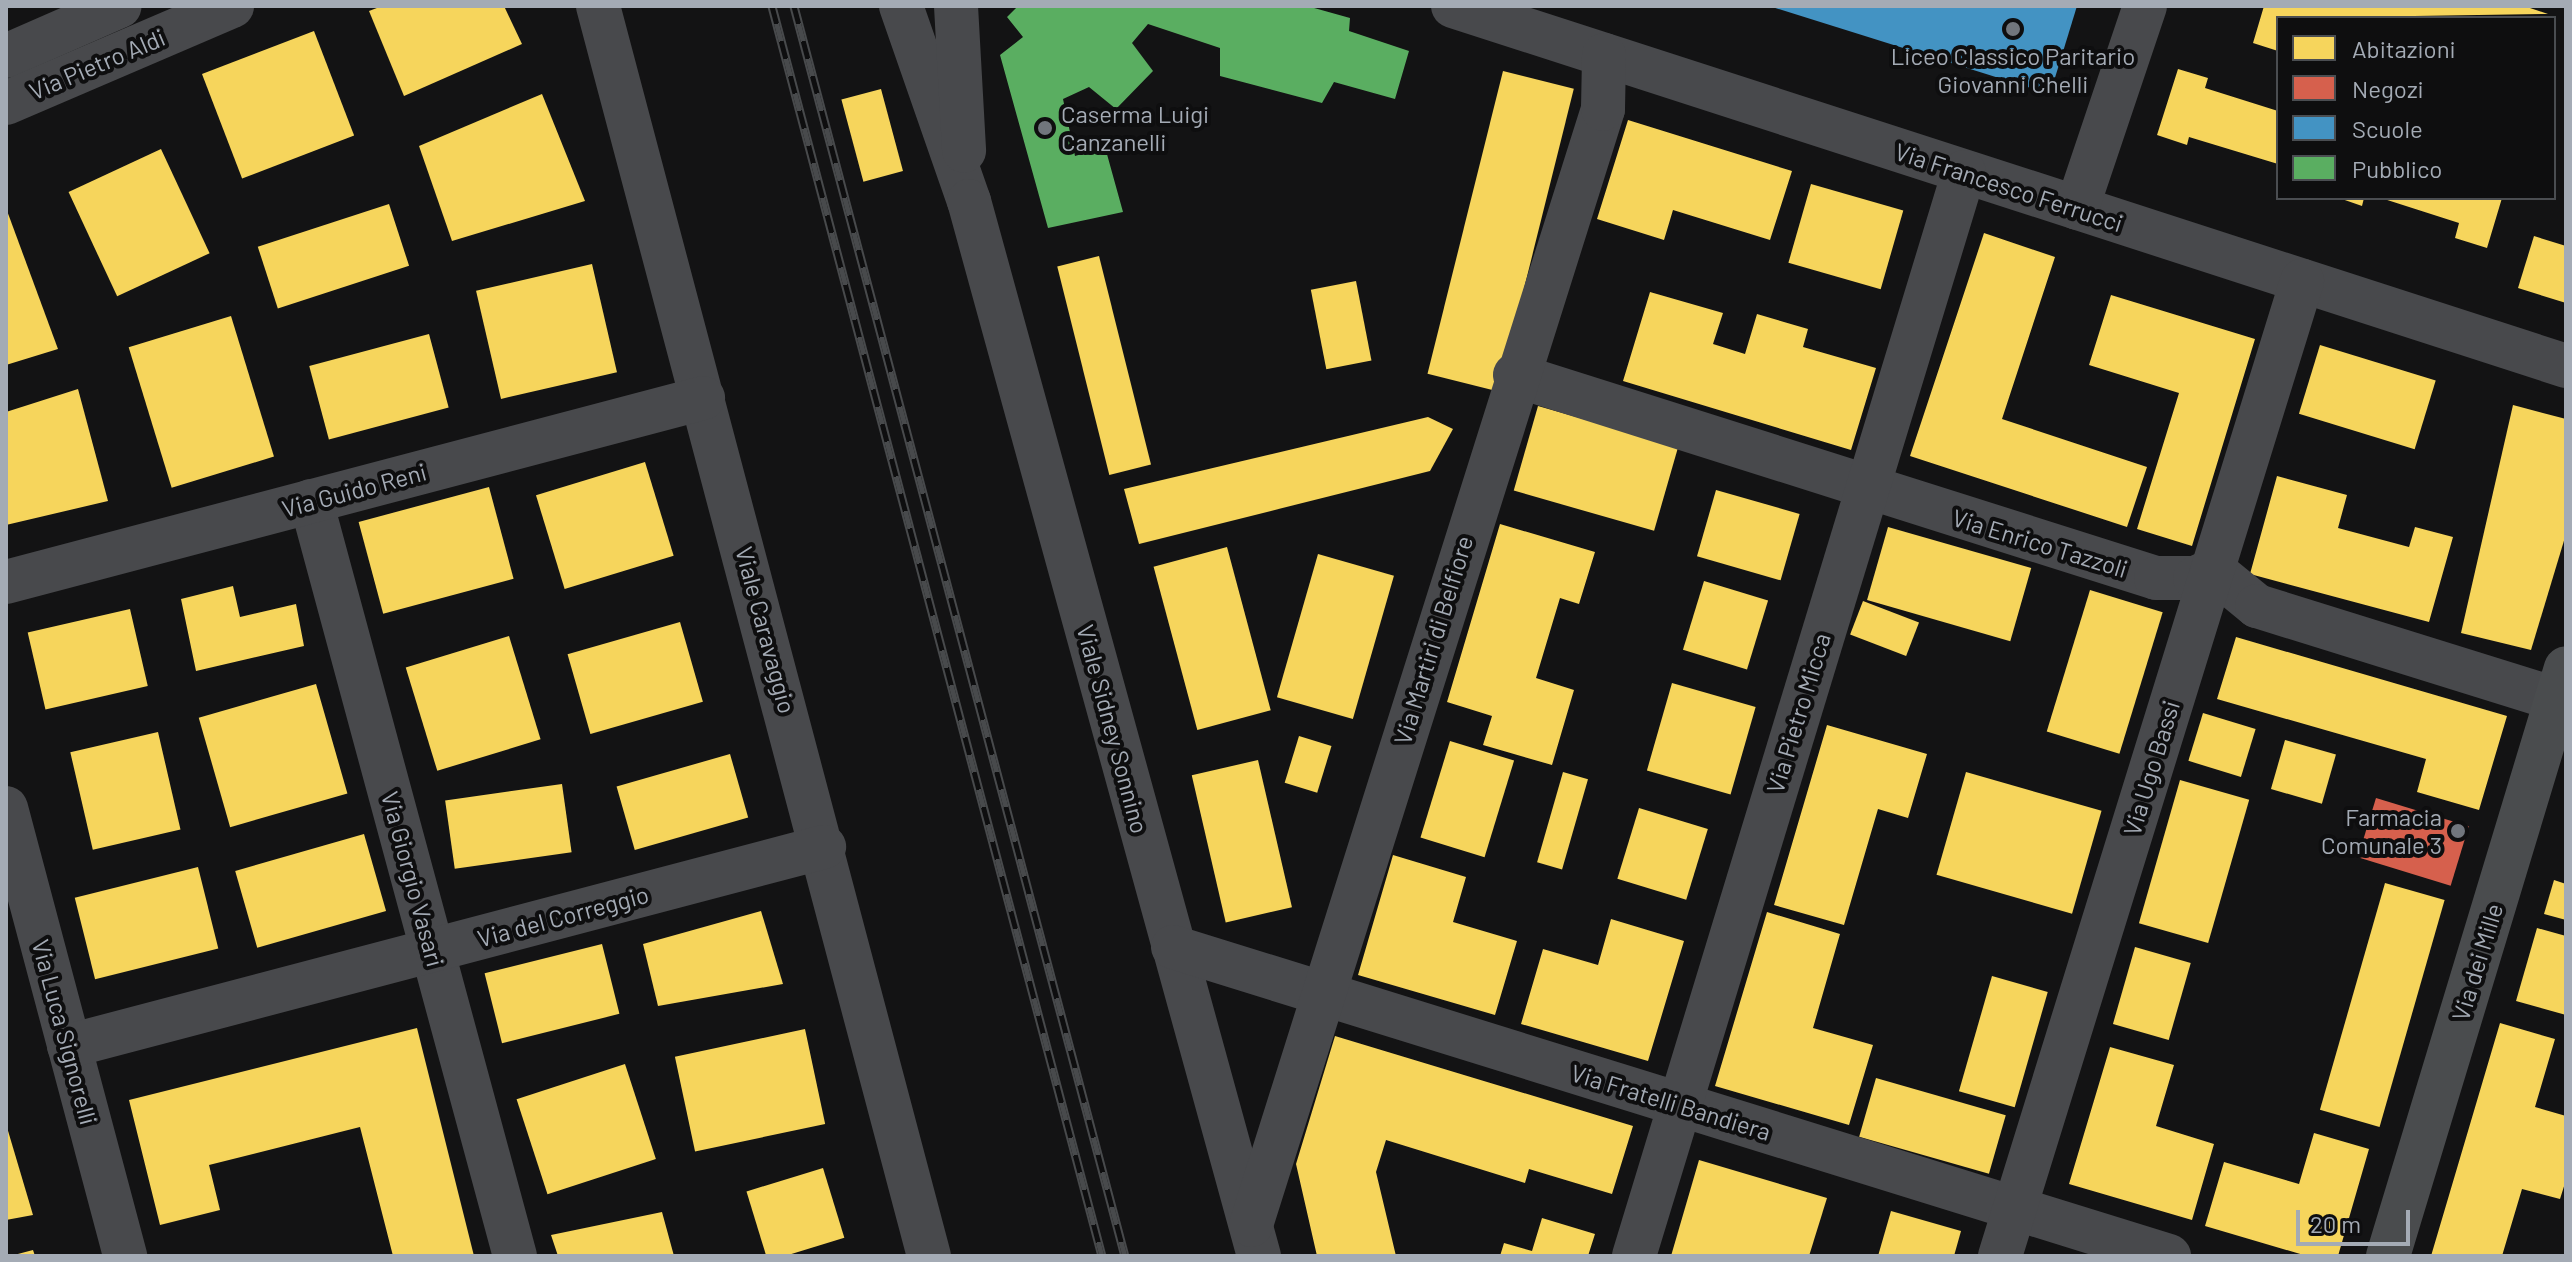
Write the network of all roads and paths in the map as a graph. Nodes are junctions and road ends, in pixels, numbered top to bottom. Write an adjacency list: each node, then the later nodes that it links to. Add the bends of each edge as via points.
1 (120, 6): 9 (street, Via Pietro Aldi)
2 (232, 6): 10 (street, Via Pietro Aldi)
3 (598, 6): 17 (street, Viale Caravaggio)
4 (901, 6): 12 (street, Viale Sidney Sonnino)
5 (956, 6): 12 (street, Viale Sidney Sonnino)
6 (1453, 6): 8 (street, Via Francesco Ferrucci)
7 (2145, 6): 13 (street)
8 (1604, 55): 11 (street, Via Francesco Ferrucci); 16 (street, Via Martiri di Belfiore, via 1603,109)
9 (6, 56)
10 (6, 103)
11 (1964, 172): 13 (street, Via Francesco Ferrucci); 18 (street, Via Pietro Micca)
12 (969, 201): 25 (street, Viale Sidney Sonnino)
13 (2077, 208): 14 (street, Via Francesco Ferrucci)
14 (2302, 281): 15 (street, Via Francesco Ferrucci); 20 (street, Via Ugo Bassi)
15 (2566, 366)
16 (1515, 375): 18 (street, Via Enrico Tazzoli); 27 (street, Via Martiri di Belfiore)
17 (703, 398): 19 (street, Via Guido Reni); 24 (street, Viale Caravaggio)
18 (1865, 491): 20 (street, Via Enrico Tazzoli, via 2156,578 2195,578); 29 (street, Via Pietro Micca)
19 (311, 501): 21 (street, Via Guido Reni); 26 (street, Via Giorgio Vasari)
20 (2213, 570): 22 (street, via 2257,606); 30 (street, Via Ugo Bassi)
21 (6, 582)
22 (2563, 689): 38 (main road, Via dei Mille)
23 (6, 808): 28 (street, Via Luca Signorelli)
24 (824, 847): 26 (street, Via del Correggio); 34 (street, Viale Caravaggio)
25 (1173, 947): 27 (street, Via Fratelli Bandiera); 31 (street, Viale Sidney Sonnino)
26 (433, 951): 28 (street, Via del Correggio); 33 (street, Via Giorgio Vasari)
27 (1323, 994): 29 (street, Via Fratelli Bandiera); 31 (street, Via Martiri di Belfiore)
28 (69, 1046): 32 (street, Via Luca Signorelli)
29 (1679, 1104): 30 (street, Via Fratelli Bandiera); 35 (street, Via Pietro Micca)
30 (2015, 1208): 36 (street, Via Ugo Bassi); 37 (street, Via Fratelli Bandiera)
31 (1255, 1240)
32 (125, 1256)
33 (515, 1256)
34 (929, 1256)
35 (1634, 1256)
36 (2000, 1256)
37 (2169, 1256)
38 (2388, 1256)

